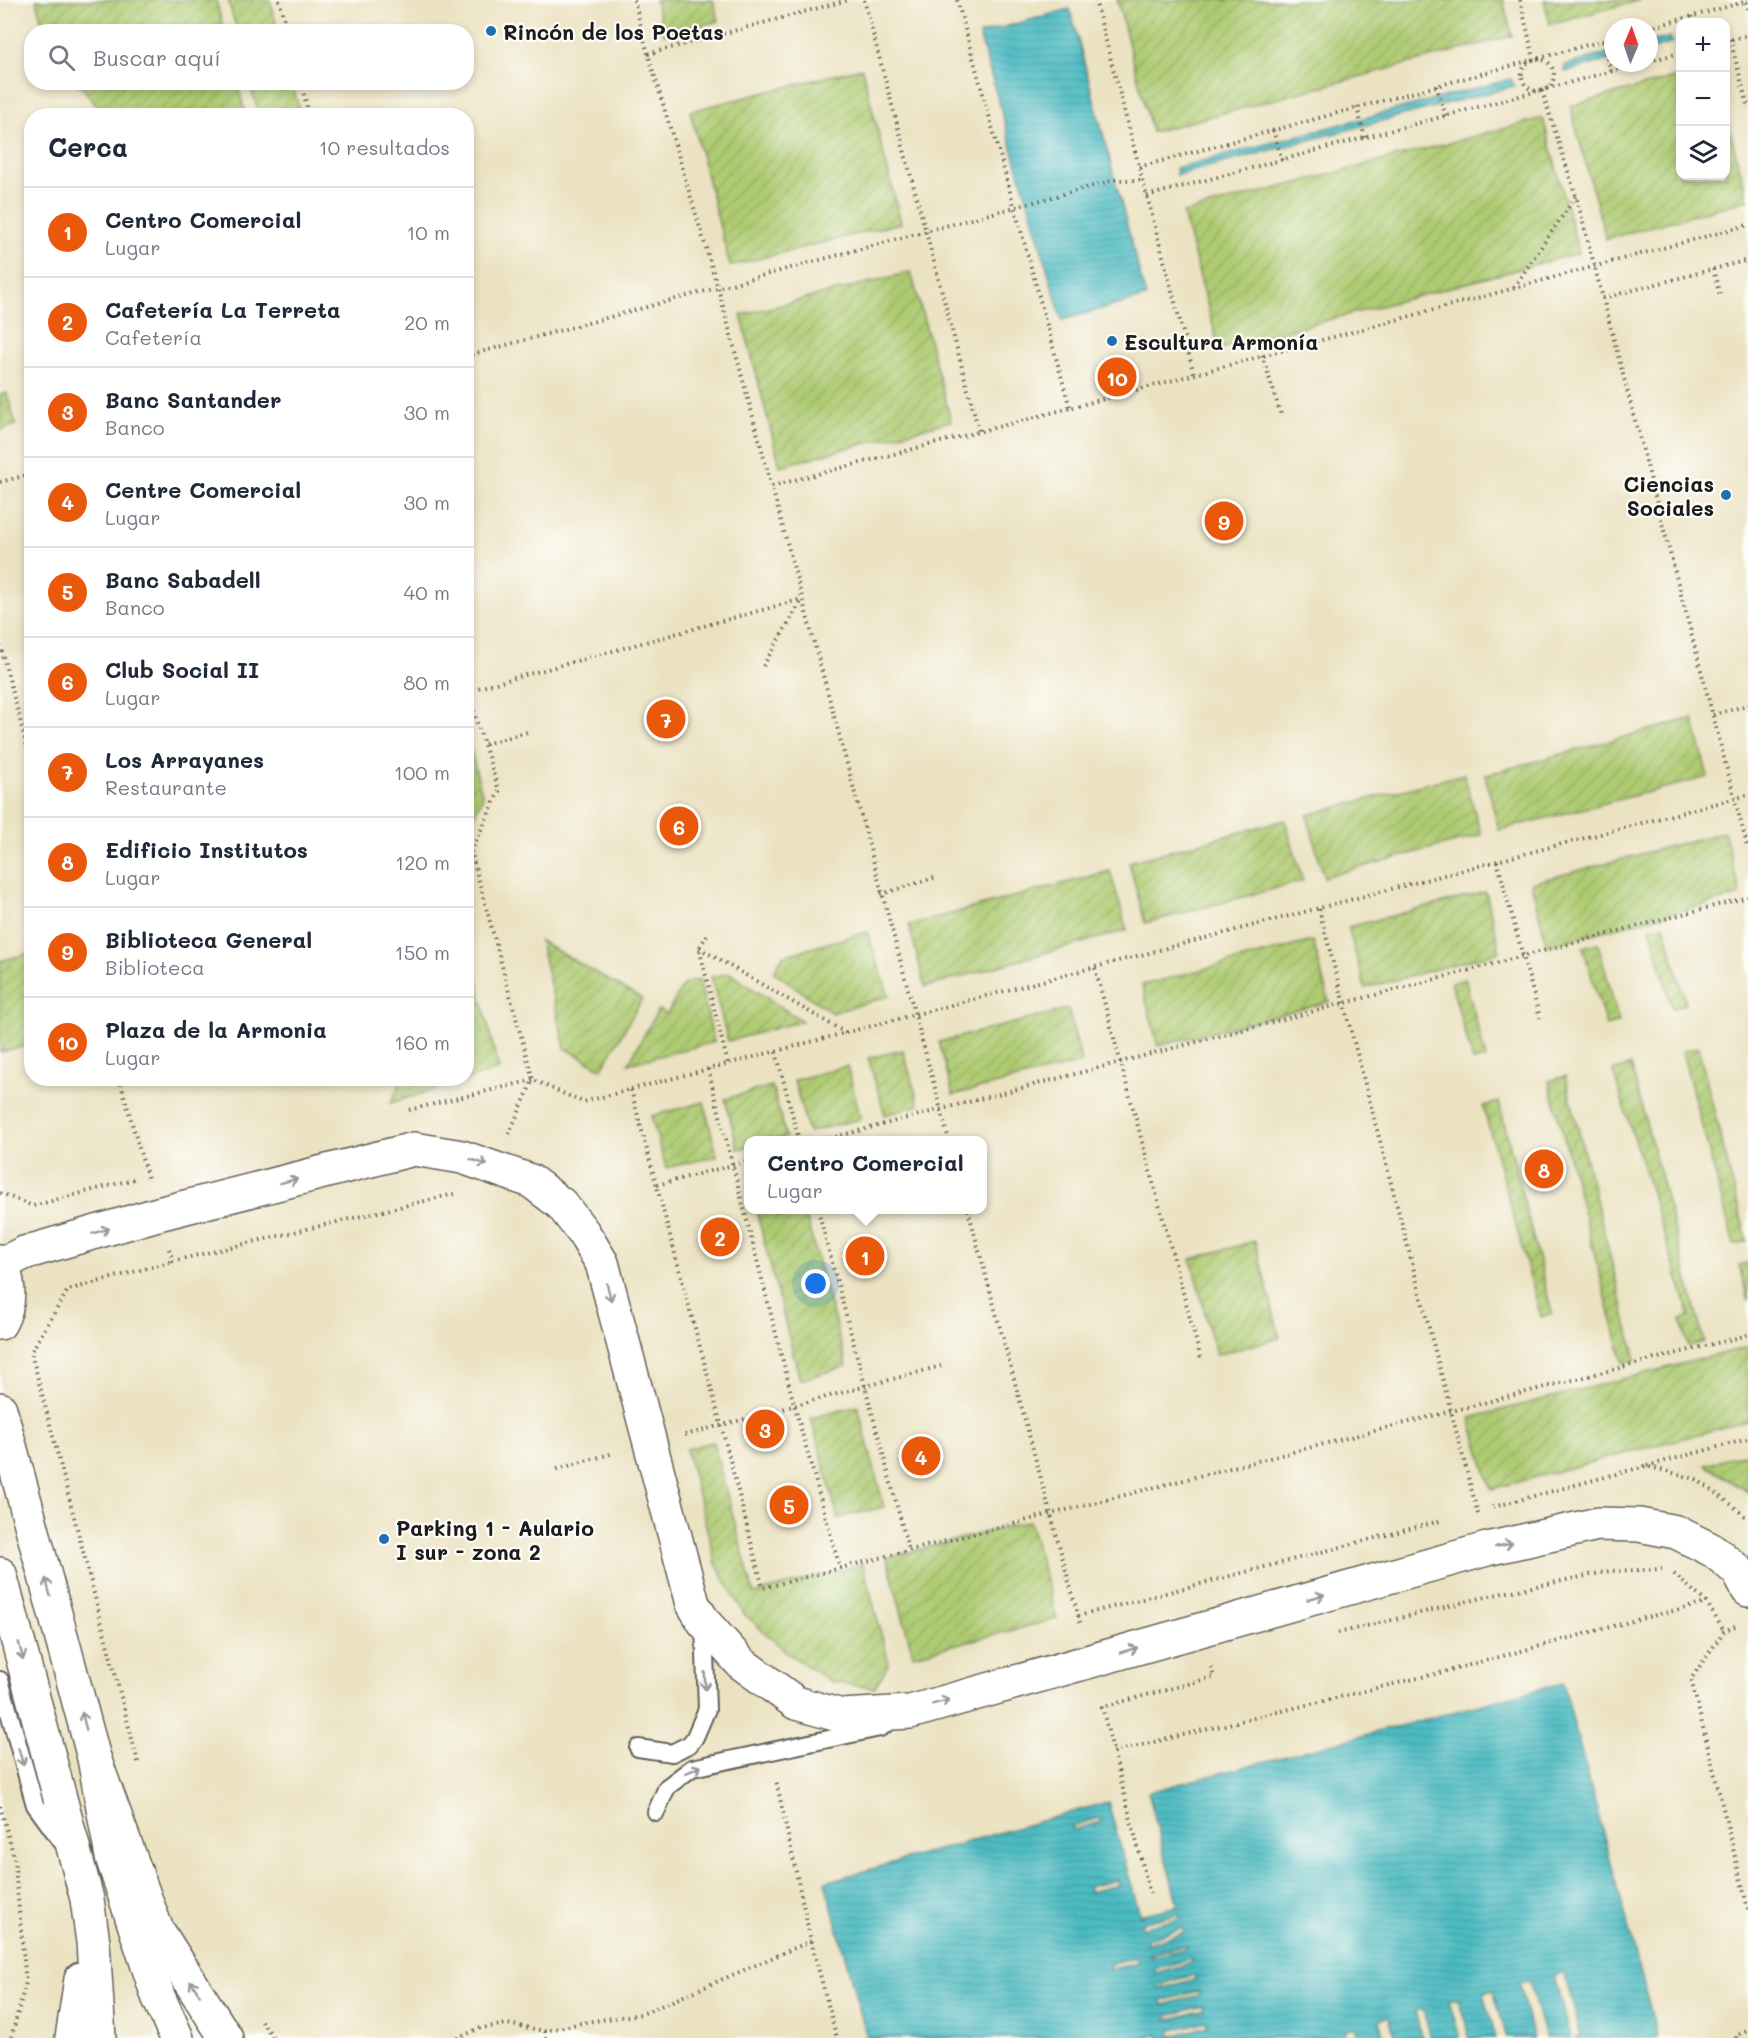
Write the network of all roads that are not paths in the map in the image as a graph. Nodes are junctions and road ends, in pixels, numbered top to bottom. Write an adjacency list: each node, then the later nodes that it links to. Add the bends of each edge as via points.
1 (1, 1257): 2 (main road, via 9,1295); 6 (main road, one-way to 6, via 414,1149 462,1157 531,1181 561,1204 602,1263 693,1604)
2 (0, 1323)
3 (0, 1409): 10 (main road, one-way to 3)
4 (0, 1574): 12 (main road, one-way to 12)
5 (1748, 1590): 8 (main road, one-way to 5, via 1487,1549 1598,1524 1639,1525 1676,1532 1714,1551 1738,1571)
6 (704, 1623): 8 (main road, via 741,1663 796,1702 842,1716); 9 (lane, one-way to 9, via 707,1709 695,1737 672,1753)
7 (0, 1680): 12 (lane, one-way to 12, via 35,1805)
8 (910, 1712): 11 (lane, one-way to 8, via 667,1787 692,1768 880,1728)
9 (638, 1748)
10 (94, 1758): 16 (main road, via 112,1857 158,1996); 17 (main road, one-way to 10, via 156,1928)
11 (656, 1812)
12 (77, 1862): 13 (main road)
13 (87, 1899): 14 (main road, via 80,1993); 15 (main road)
14 (72, 2038)
15 (99, 2038)
16 (177, 2038)
17 (226, 2038)

